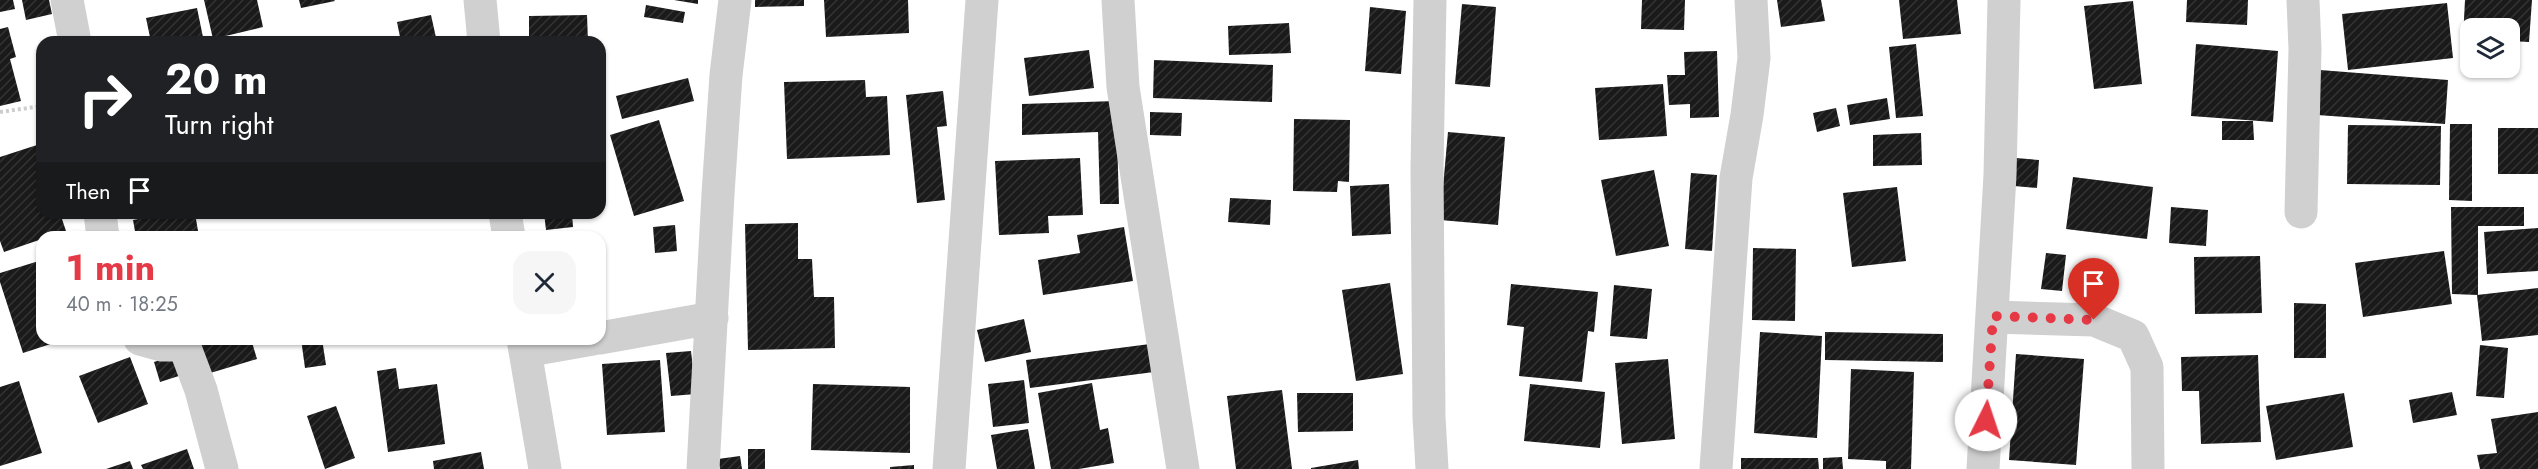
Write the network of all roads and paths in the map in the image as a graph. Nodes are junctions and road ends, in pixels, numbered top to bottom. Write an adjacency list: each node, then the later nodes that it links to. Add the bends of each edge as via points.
1 (67, 0): 10 (street)
2 (480, 0): 11 (street)
3 (735, 0): 16 (street, via 726,75)
4 (982, 0): 25 (street)
5 (1118, 0): 26 (street, via 1123,87)
6 (1430, 0): 27 (street, via 1427,181)
7 (1751, 0): 28 (street, via 1754,58 1736,178)
8 (2004, 0): 15 (street)
9 (2303, 0): 14 (street)
10 (74, 36)
11 (483, 36)
12 (36, 107): 13 (path)
13 (0, 112)
14 (2301, 212)
15 (1993, 316): 29 (street); 30 (street, via 2094,320 2133,336 2147,367)
16 (712, 318): 17 (street); 24 (street)
17 (606, 337)
18 (162, 345): 20 (street)
19 (184, 345): 22 (street, via 201,390)
20 (184, 345)
21 (524, 345): 23 (street)
22 (222, 469)
23 (545, 469)
24 (703, 469)
25 (949, 469)
26 (1183, 469)
27 (1432, 469)
28 (1716, 469)
29 (1983, 469)
30 (2148, 469)

